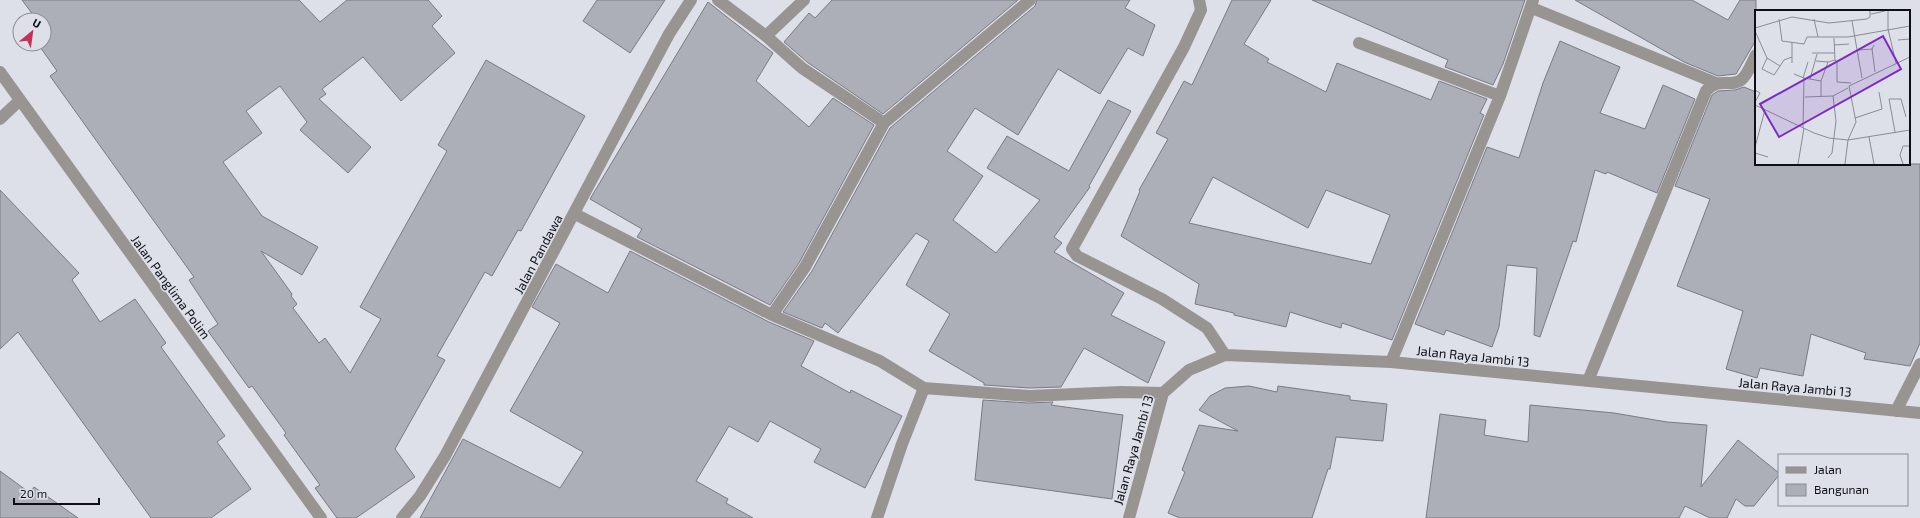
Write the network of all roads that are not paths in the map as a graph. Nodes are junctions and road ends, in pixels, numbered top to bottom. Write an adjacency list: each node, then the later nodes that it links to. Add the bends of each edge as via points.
1 (691, 0): 16 (street, Jalan Pandawa, via 669,34)
2 (718, 0): 7 (street)
3 (804, 0): 7 (street)
4 (1030, 0): 15 (street)
5 (1199, 0): 18 (street, via 1201,10 1184,47 1072,248 1077,256 1162,299 1207,328)
6 (1533, 4): 11 (street); 12 (street)
7 (766, 36): 15 (street, via 802,68)
8 (1360, 43): 12 (street)
9 (1755, 57): 11 (street, via 1742,80)
10 (0, 72): 13 (street, Jalan Panglima Polim)
11 (1716, 83): 21 (street, via 1706,91)
12 (1500, 96): 19 (street)
13 (20, 101): 14 (street); 26 (street, Jalan Panglima Polim)
14 (0, 119)
15 (884, 123): 17 (street, via 804,266)
16 (575, 214): 17 (street); 27 (street, Jalan Pandawa, via 445,456 420,496)
17 (772, 315): 22 (street, via 880,361)
18 (1225, 355): 19 (street, Jalan Raya Jambi 13); 23 (street, Jalan Raya Jambi 13, via 1189,370)
19 (1391, 362): 21 (street, Jalan Raya Jambi 13)
20 (1920, 364): 24 (street)
21 (1588, 381): 24 (street, Jalan Raya Jambi 13)
22 (924, 388): 23 (street, via 1029,396); 28 (street)
23 (1163, 393): 29 (street, Jalan Raya Jambi 13)
24 (1896, 410): 25 (street, Jalan Raya Jambi 13)
25 (1920, 413)
26 (321, 518)
27 (402, 518)
28 (877, 518)
29 (1129, 518)

